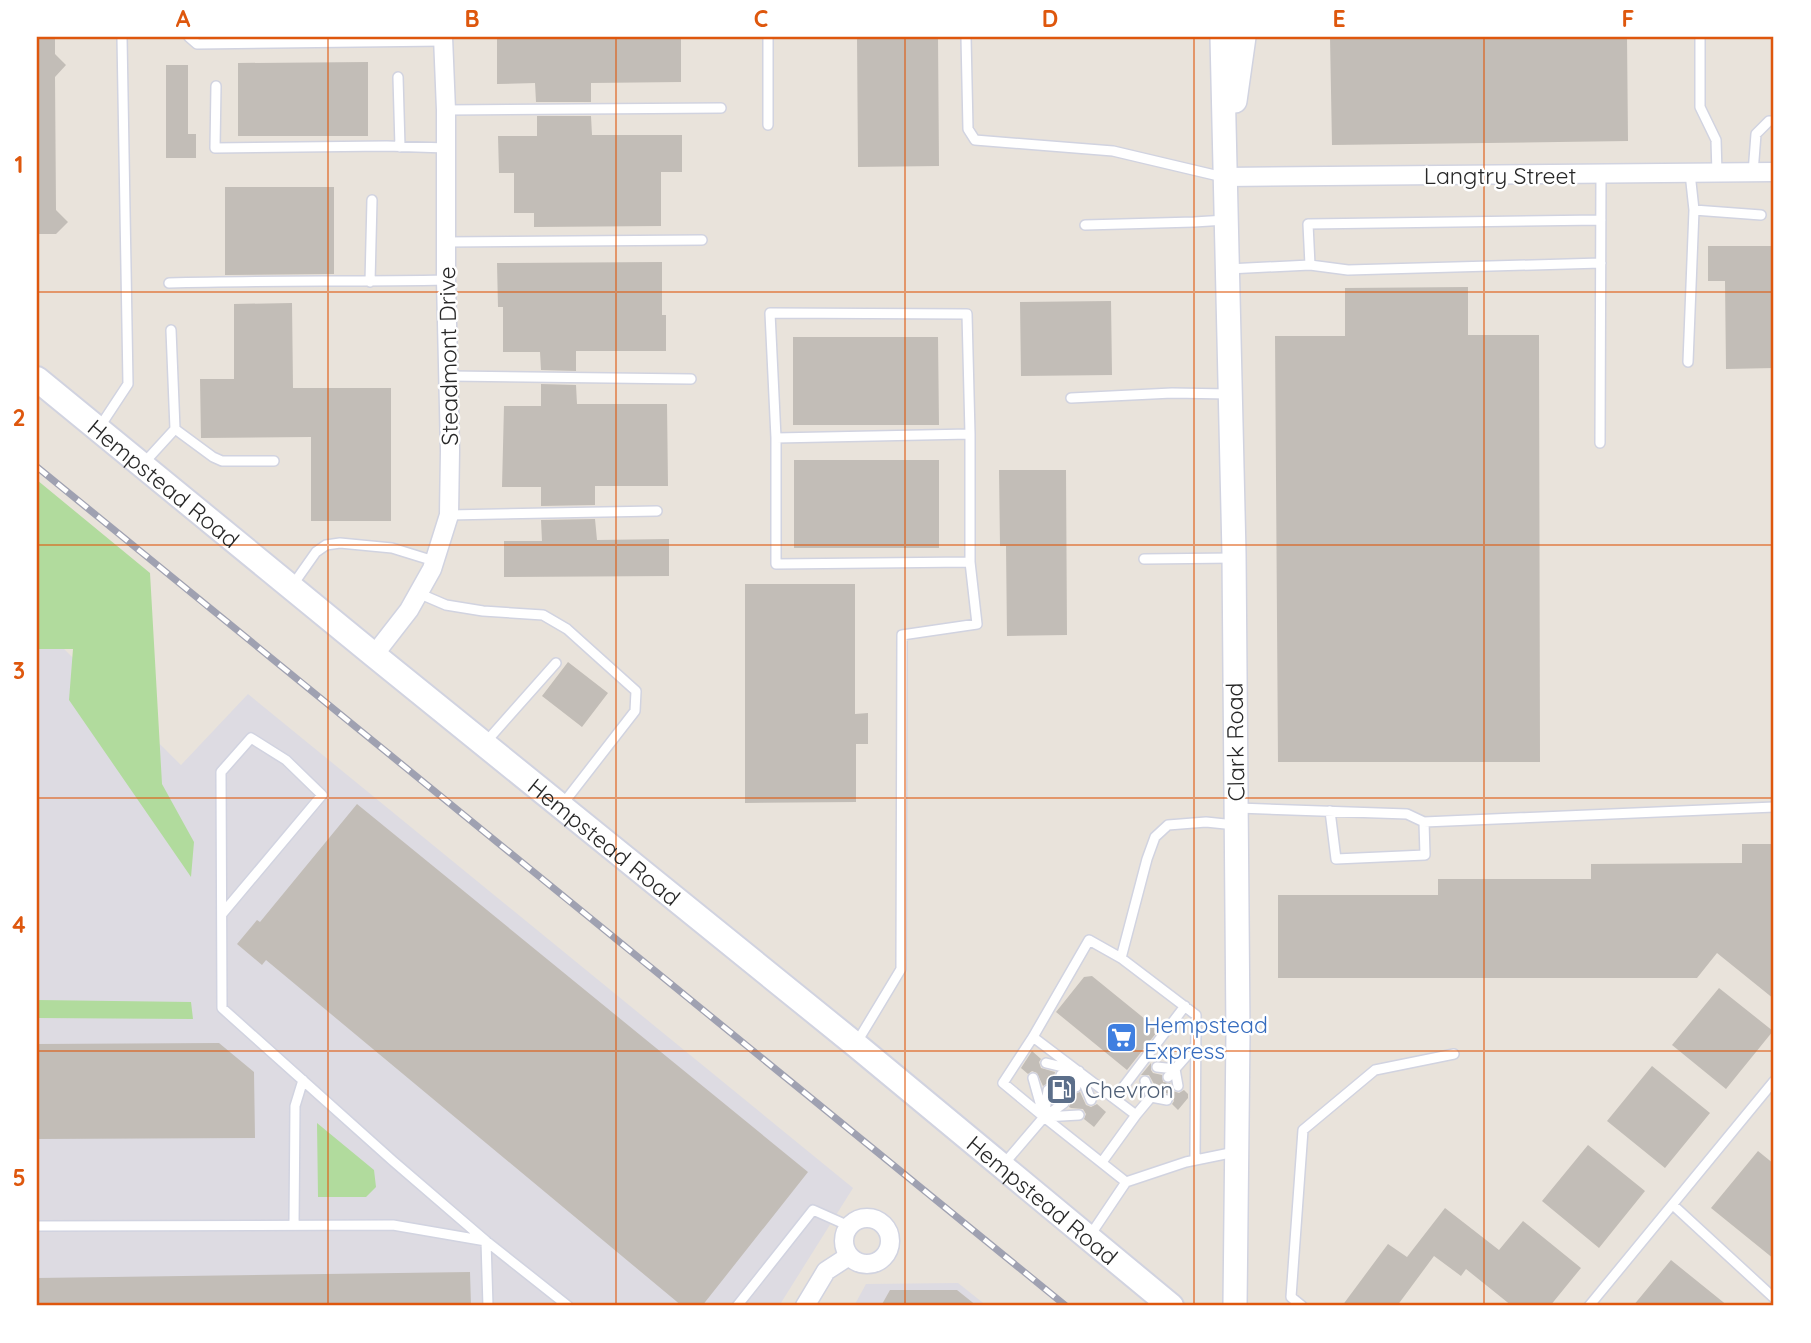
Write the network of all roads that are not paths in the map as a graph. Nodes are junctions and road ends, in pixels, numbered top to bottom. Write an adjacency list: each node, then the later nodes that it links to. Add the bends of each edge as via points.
1 (122, 37): 44 (lane, via 128,384)
2 (189, 37): 8 (lane, via 197,44)
3 (768, 37): 14 (lane)
4 (966, 37): 22 (lane, via 968,129 975,140 1113,151)
5 (1222, 37): 22 (street, Clark Road)
6 (1244, 37): 22 (street, Clark Road)
7 (1700, 37): 19 (lane, via 1700,107 1716,140)
8 (443, 39): 12 (street, Steadmont Drive)
9 (398, 77): 15 (lane)
10 (216, 86): 15 (lane, via 215,148)
11 (722, 108): 12 (lane)
12 (446, 110): 16 (street, Steadmont Drive)
13 (1774, 121): 20 (lane, via 1756,134)
14 (768, 125)
15 (400, 146): 16 (lane)
16 (446, 148): 30 (street, Steadmont Drive)
17 (1774, 172): 20 (street, Langtry Street)
18 (1690, 173): 19 (street, Langtry Street); 21 (street, Langtry Street); 24 (lane)
19 (1717, 173): 20 (street, Langtry Street)
20 (1753, 173)
21 (1601, 174): 22 (street, Langtry Street); 27 (lane)
22 (1225, 177): 26 (street, Clark Road)
23 (372, 200): 35 (lane)
24 (1694, 210): 25 (lane); 38 (lane)
25 (1761, 215)
26 (1226, 220): 28 (lane); 33 (street, Clark Road)
27 (1601, 220): 31 (lane); 32 (lane, via 1308,223)
28 (1085, 225)
29 (702, 240): 30 (lane)
30 (446, 242): 34 (street, Steadmont Drive)
31 (1601, 263): 32 (lane, via 1348,270); 48 (lane)
32 (1310, 265): 33 (lane)
33 (1227, 269): 42 (street, Clark Road)
34 (446, 280): 35 (lane); 39 (street, Steadmont Drive)
35 (370, 282): 36 (lane)
36 (169, 283)
37 (172, 330): 45 (lane)
38 (1688, 362)
39 (449, 376): 41 (lane); 52 (street, Steadmont Drive)
40 (37, 379): 44 (main road, Hempstead Road)
41 (691, 379)
42 (1230, 394): 43 (lane); 53 (street, Clark Road)
43 (1071, 398)
44 (98, 429): 50 (main road, Hempstead Road)
45 (175, 429): 49 (lane, via 222,461); 50 (lane)
46 (970, 434): 47 (lane); 47 (lane, via 967,314 770,313); 56 (lane)
47 (776, 438): 56 (lane, via 776,564)
48 (1600, 443)
49 (274, 461)
50 (142, 465): 57 (main road, Hempstead Road)
51 (657, 511): 52 (lane)
52 (449, 515): 55 (street, Steadmont Drive)
53 (1234, 558): 54 (lane); 65 (street, Clark Road)
54 (1144, 559)
55 (434, 561): 57 (lane, via 392,548 326,545); 58 (street, Steadmont Drive)
56 (970, 562): 71 (lane, via 977,624 902,635 901,970)
57 (291, 587): 59 (main road, Hempstead Road)
58 (418, 593): 59 (street, Steadmont Drive); 62 (lane, via 446,605 543,615 567,629 636,691 635,712)
59 (374, 655): 61 (main road, Hempstead Road)
60 (556, 663): 61 (lane)
61 (484, 744): 62 (main road, Hempstead Road)
62 (561, 807): 71 (main road, Hempstead Road)
63 (1774, 807): 66 (lane)
64 (1330, 811): 65 (lane); 66 (lane, via 1408,814); 66 (lane, via 1336,859 1425,855)
65 (1236, 816): 68 (lane, via 1168,825 1155,836); 94 (street, Clark Road)
66 (1424, 822)
67 (222, 914): 67 (lane, via 221,772 251,738 286,760 322,795); 80 (lane, via 222,1008)
68 (1121, 958): 69 (lane); 70 (lane, via 1089,940)
69 (1185, 1006): 72 (lane, via 1196,1014); 87 (lane)
70 (1033, 1037): 76 (lane); 93 (lane, via 1003,1083)
71 (856, 1045): 97 (main road, Hempstead Road)
72 (1196, 1045): 77 (lane); 95 (lane)
73 (1454, 1054): 113 (lane, via 1375,1070 1303,1130 1291,1297)
74 (1045, 1063): 76 (lane)
75 (1157, 1067): 77 (lane)
76 (1079, 1071): 78 (lane); 84 (lane); 87 (lane); 88 (lane)
77 (1172, 1073): 83 (lane)
78 (1061, 1075)
79 (1033, 1078): 93 (lane)
80 (303, 1080): 100 (lane, via 295,1106); 104 (lane)
81 (1145, 1081): 86 (lane)
82 (1774, 1082): 99 (lane)
83 (1178, 1086)
84 (1076, 1087)
85 (1048, 1090): 93 (lane)
86 (1154, 1094): 89 (lane); 92 (lane)
87 (1115, 1098): 92 (lane)
88 (1091, 1100)
89 (1167, 1100)
90 (1064, 1103): 93 (lane)
91 (1079, 1115): 93 (lane)
92 (1136, 1115): 96 (lane)
93 (1044, 1117): 96 (lane); 97 (lane)
94 (1238, 1152): 95 (lane); 112 (street, Clark Road)
95 (1195, 1160): 98 (lane)
96 (1102, 1162): 98 (lane)
97 (1001, 1166): 103 (main road, Hempstead Road)
98 (1126, 1182): 103 (lane)
99 (1673, 1205): 106 (lane); 114 (lane)
100 (293, 1225): 101 (lane); 104 (lane, via 393,1225)
101 (37, 1226)
102 (849, 1226): 105 (street, via 844,1241); 105 (street, via 871,1218 884,1225 890,1245 870,1264); 109 (lane, via 813,1210)
103 (1088, 1238): 111 (main road, Hempstead Road)
104 (486, 1241): 107 (lane); 108 (lane)
105 (849, 1256): 110 (street, via 826,1271)
106 (1774, 1298)
107 (488, 1306)
108 (568, 1306)
109 (737, 1306)
110 (805, 1306)
111 (1171, 1306)
112 (1235, 1306)
113 (1302, 1306)
114 (1589, 1306)

